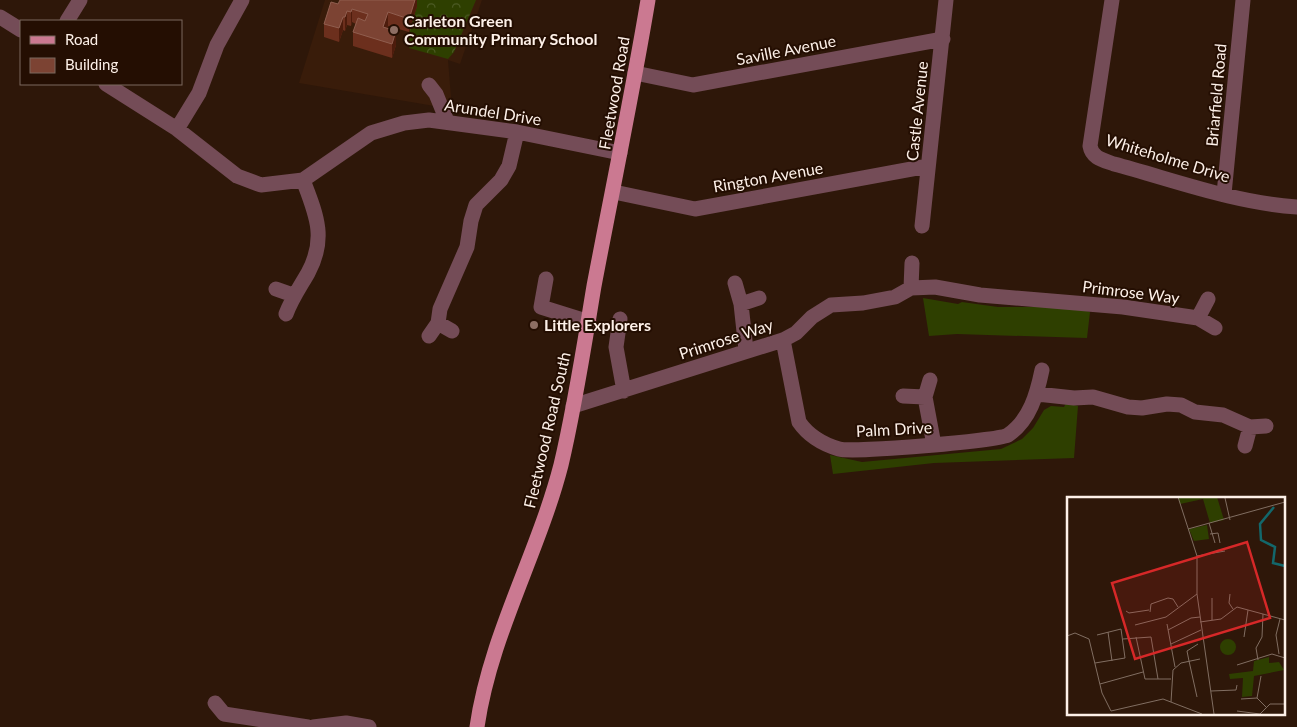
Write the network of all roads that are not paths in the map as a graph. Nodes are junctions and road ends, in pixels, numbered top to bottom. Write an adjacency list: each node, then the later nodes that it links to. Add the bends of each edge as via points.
1 (80, 0): 8 (street)
2 (242, 0): 15 (street, via 217,44 198,93)
3 (648, 0): 11 (main road, Fleetwood Road)
4 (946, 0): 10 (street, Castle Avenue)
5 (1112, 0): 21 (street, Whiteholme Drive, via 1091,152 1114,164)
6 (1243, 0): 21 (street, Briarfield Road)
7 (0, 17): 9 (street)
8 (68, 20)
9 (20, 29)
10 (943, 39): 11 (street, Saville Avenue, via 693,85); 18 (street, Castle Avenue)
11 (635, 72): 17 (main road, Fleetwood Road)
12 (108, 85): 15 (street, Arundel Drive)
13 (429, 85): 14 (street)
14 (447, 121): 16 (street, Arundel Drive); 19 (street, Arundel Drive, via 404,123 371,133)
15 (177, 129): 19 (street, Arundel Drive, via 237,176 261,185)
16 (517, 132): 17 (street, Arundel Drive); 37 (street, via 509,166 501,180 476,205 467,247 440,309)
17 (620, 153): 20 (main road, Fleetwood Road)
18 (928, 166): 20 (street, Rington Avenue, via 695,209); 23 (street, Castle Avenue)
19 (303, 180): 29 (street, via 317,217 319,237 308,272)
20 (614, 192): 36 (main road, Fleetwood Road South)
21 (1224, 194): 22 (street, Whiteholme Drive, via 1273,206)
22 (1297, 207)
23 (922, 226)
24 (912, 263): 27 (street)
25 (546, 279): 36 (street, via 541,307)
26 (735, 283): 32 (street)
27 (911, 288): 34 (street, Primrose Way, via 935,287 980,295 1123,307); 41 (street, Primrose Way, via 895,297 831,306)
28 (276, 289): 29 (street)
29 (293, 295): 33 (street)
30 (759, 298): 32 (street)
31 (1208, 300): 34 (street, Primrose Way)
32 (741, 304): 42 (street)
33 (286, 314)
34 (1198, 318): 38 (street, Primrose Way)
35 (620, 319): 45 (street, via 616,347)
36 (589, 322): 49 (main road, Fleetwood Road South)
37 (438, 323): 39 (street); 40 (street)
38 (1215, 328)
39 (452, 331)
40 (429, 336)
41 (783, 340): 42 (street, Primrose Way); 52 (street, Palm Drive, via 798,422 806,432 840,450)
42 (746, 350): 45 (street, Primrose Way)
43 (1042, 370): 46 (street, Palm Drive)
44 (930, 380): 48 (street)
45 (624, 391): 49 (street, Primrose Way)
46 (1037, 394): 51 (street, via 1093,397 1128,407 1181,405 1195,412 1223,415); 52 (street, Palm Drive, via 1023,423 1006,436)
47 (903, 396): 48 (street)
48 (925, 397): 52 (street)
49 (573, 406): 58 (main road, Fleetwood Road South, via 545,520 500,636 484,686)
50 (1266, 426): 51 (street)
51 (1250, 427): 53 (street)
52 (934, 445)
53 (1245, 446)
54 (215, 703): 55 (street, via 224,714)
55 (308, 727)
56 (313, 727): 57 (street, via 346,723)
57 (369, 727)
58 (476, 727)

